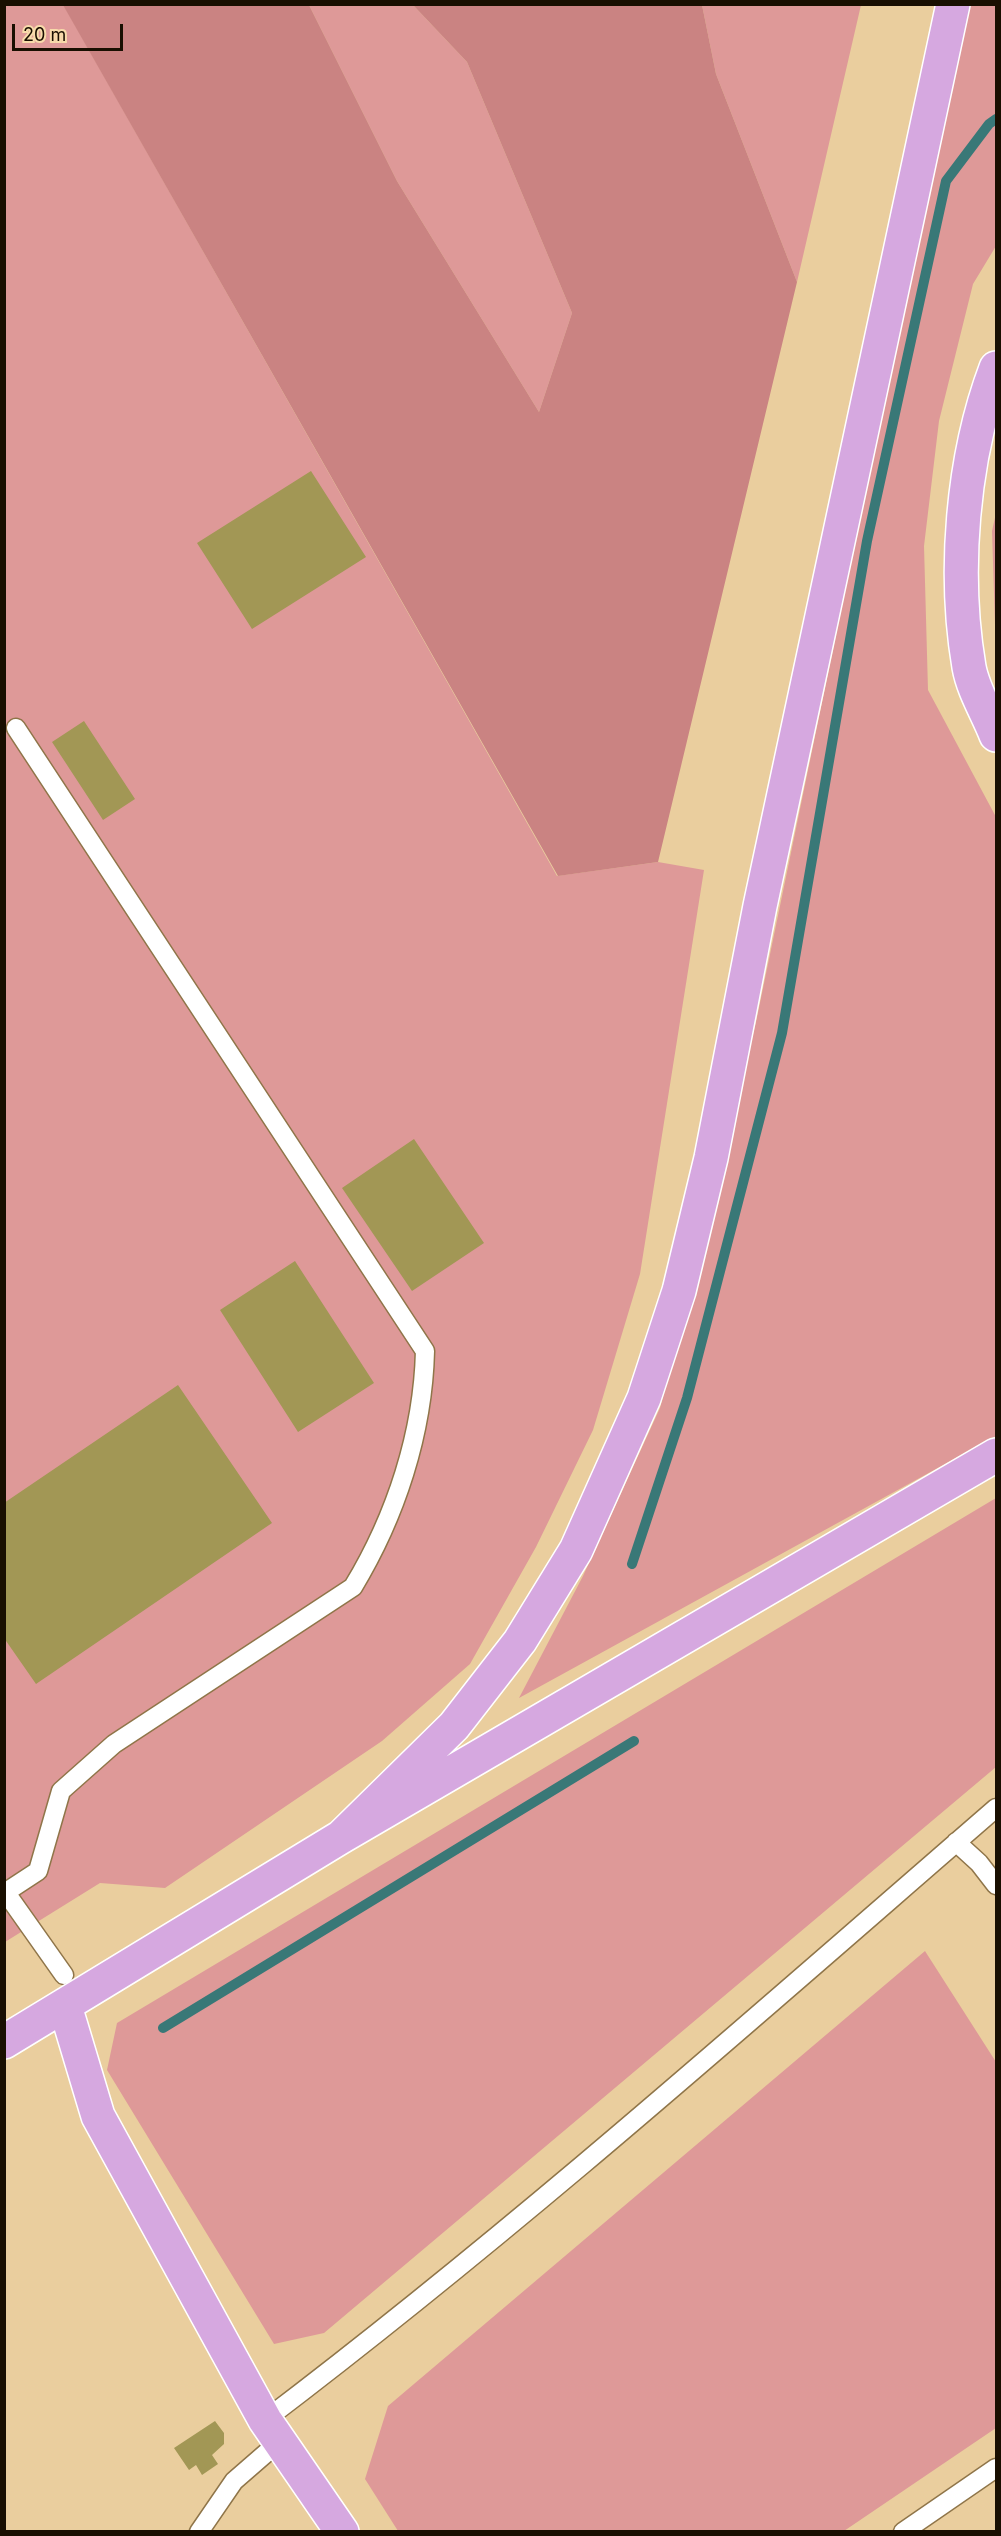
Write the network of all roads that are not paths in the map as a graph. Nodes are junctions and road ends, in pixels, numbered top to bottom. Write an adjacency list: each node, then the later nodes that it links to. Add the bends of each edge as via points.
1 (953, 4): 7 (main road, via 760,906 711,1158 678,1291 644,1398 576,1550 520,1641 454,1726)
2 (996, 369): 4 (main road, via 972,457 960,561 970,669)
3 (16, 728): 10 (lane, via 425,1351 424,1385 404,1477 369,1560 353,1587 114,1744 61,1791 38,1871)
4 (996, 735)
5 (996, 1455): 7 (main road)
6 (996, 1808): 8 (lane)
7 (341, 1837): 11 (main road)
8 (956, 1842): 9 (lane); 13 (lane, via 381,2332)
9 (996, 1886)
10 (5, 1891): 11 (lane)
11 (65, 1991): 12 (main road); 13 (main road, via 98,2116)
12 (4, 2042)
13 (273, 2430): 15 (lane); 16 (main road)
14 (996, 2468): 17 (lane)
15 (199, 2532)
16 (342, 2532)
17 (903, 2532)

